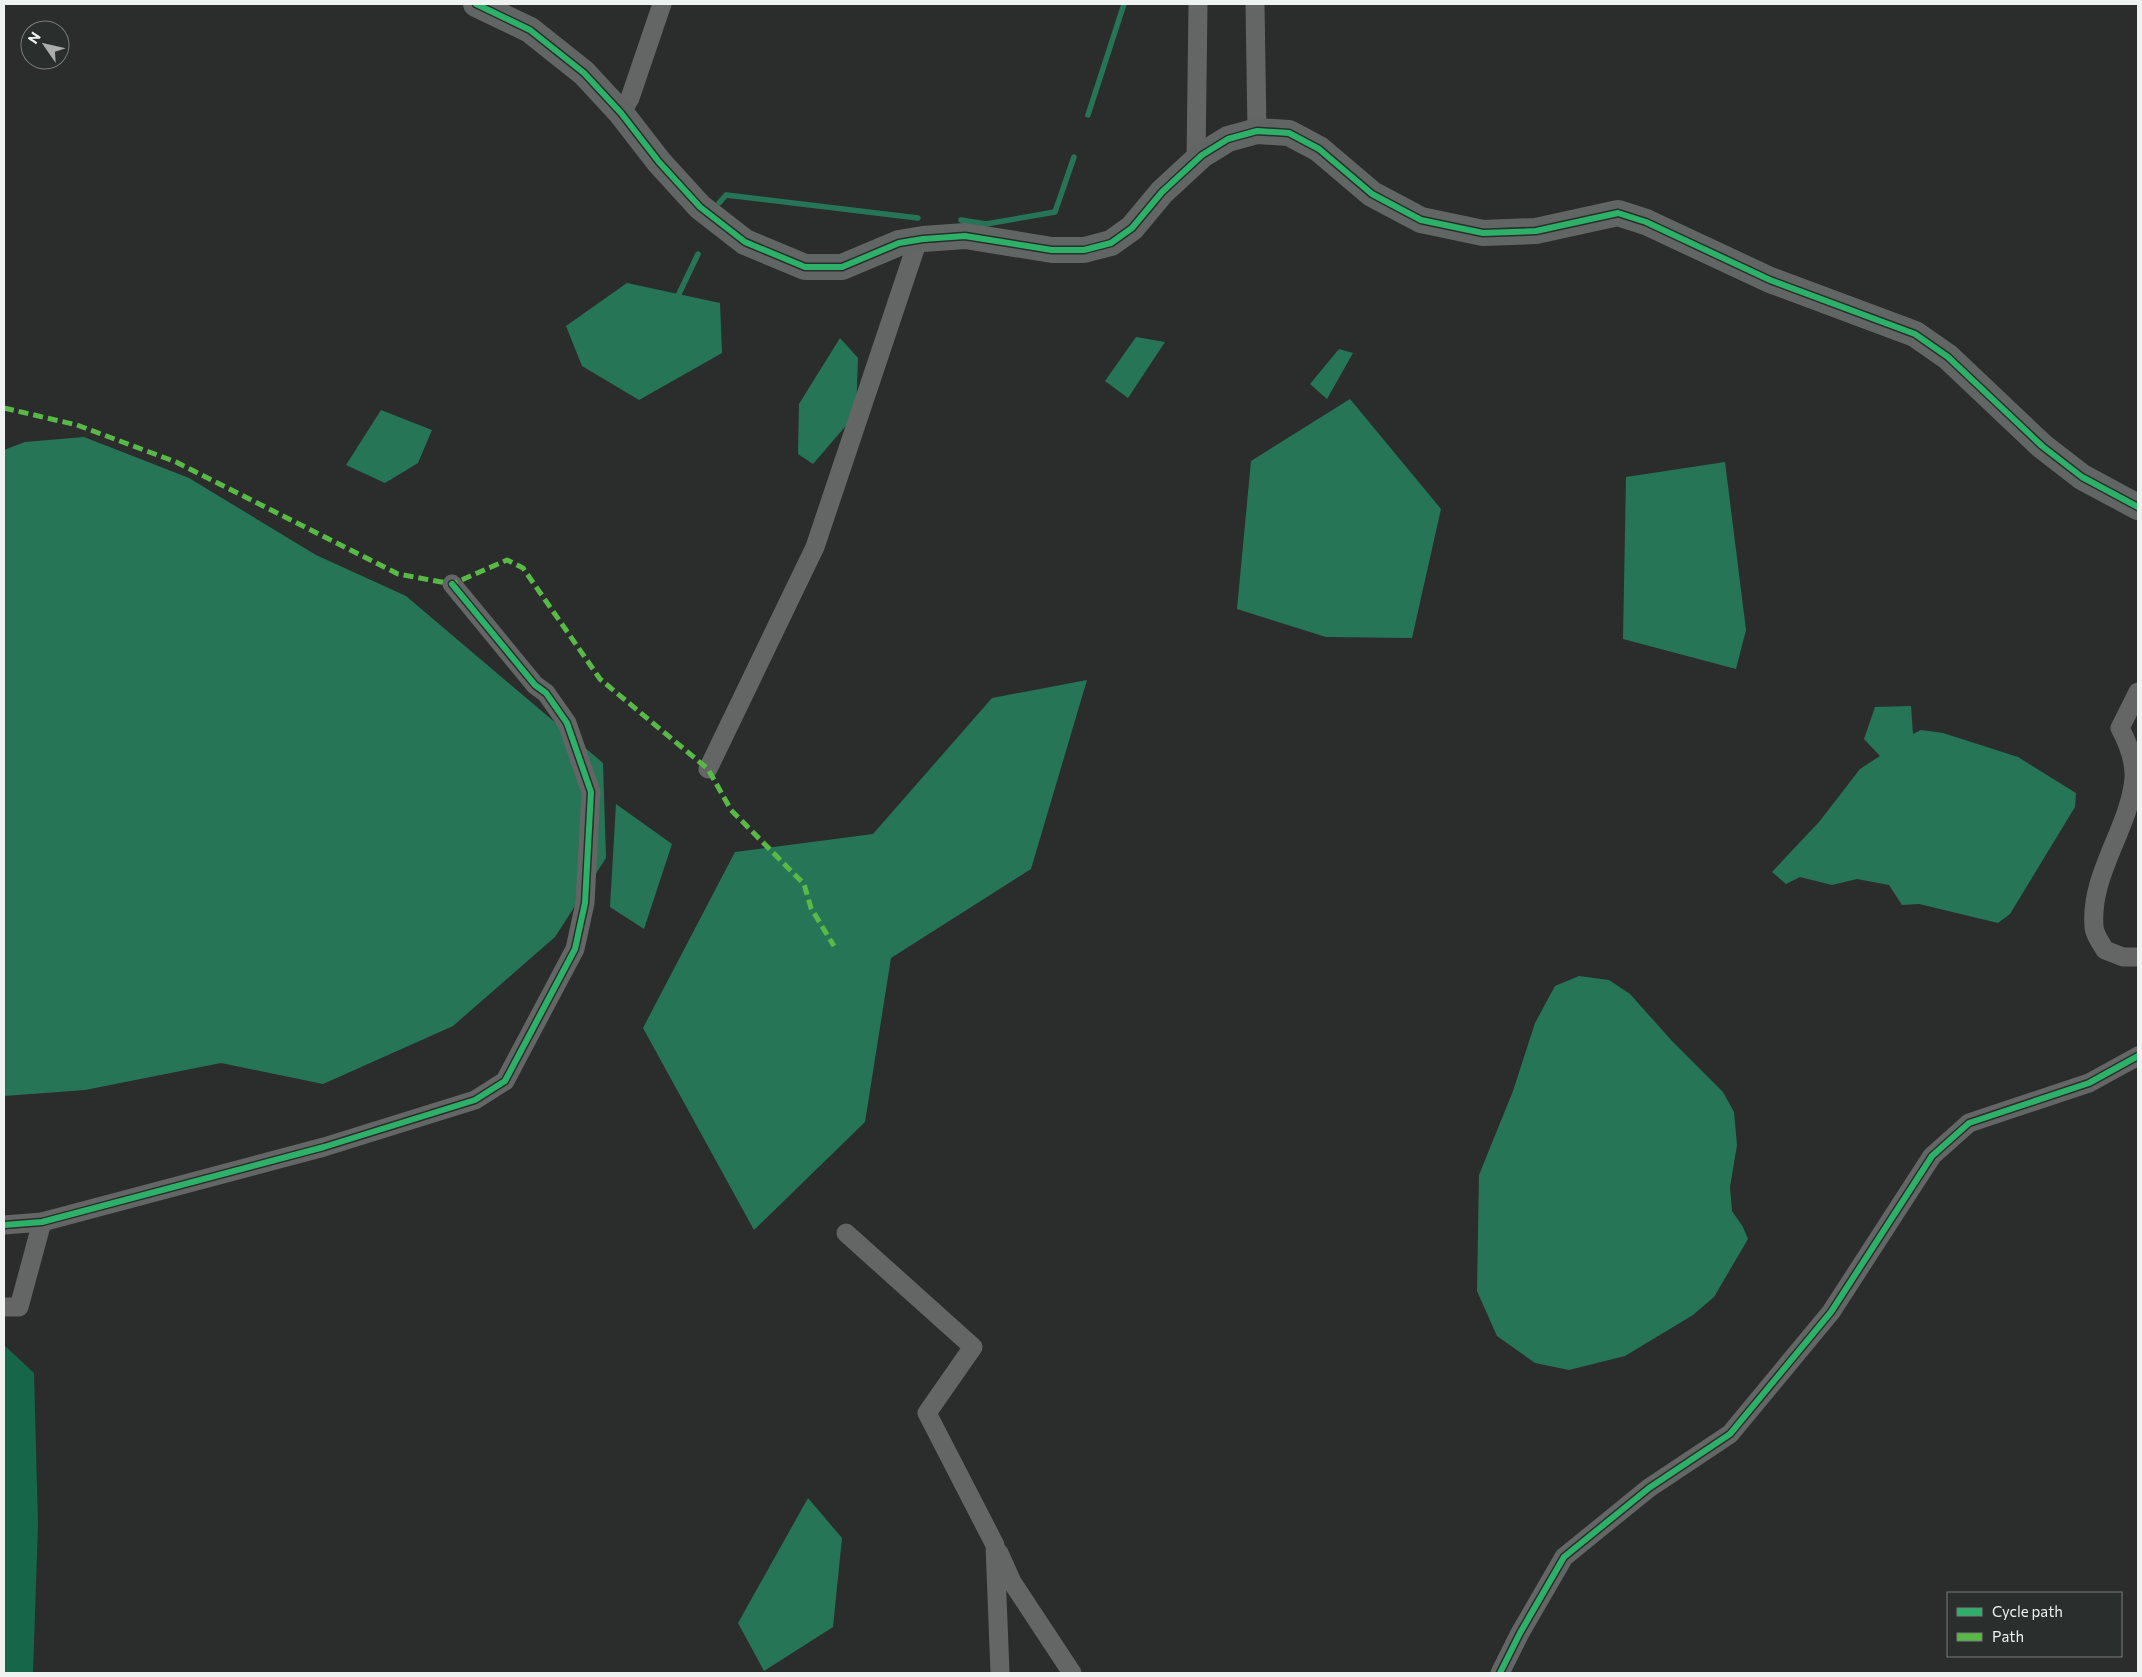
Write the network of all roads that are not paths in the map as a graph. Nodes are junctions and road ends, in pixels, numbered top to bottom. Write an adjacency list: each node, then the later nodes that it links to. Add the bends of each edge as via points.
1 (476, 4): 5 (street, via 530,30 584,73)
2 (662, 4): 5 (street, via 630,98)
3 (1198, 4): 7 (street)
4 (1255, 4): 6 (street)
5 (621, 113): 8 (street, via 644,145 700,207 745,242 805,266 842,267)
6 (1257, 131): 7 (street, via 1228,139); 9 (street, via 1289,133 1318,149 1372,194 1421,220 1483,233 1536,232 1618,213 1646,222 1770,280 1916,334 1948,357 2042,446 2082,477)
7 (1196, 160): 8 (street, via 1162,192 1132,228 1112,243 1084,250 1052,250 965,236)
8 (918, 240): 12 (street, via 815,547)
9 (2138, 507)
10 (452, 584): 15 (street, via 562,716 591,792 585,904 575,949 505,1080 475,1100 352,1138)
11 (2138, 692): 13 (street, via 2120,728 2130,747 2134,778 2096,894 2094,928 2105,950 2123,957)
12 (708, 769)
13 (2138, 957)
14 (2138, 1056): 22 (street, via 2089,1084 1969,1123 1932,1156 1831,1312 1730,1434 1649,1488 1564,1558)
15 (42, 1222): 16 (street); 18 (street, via 19,1307)
16 (4, 1225)
17 (846, 1233): 19 (street, via 972,1346 927,1412)
18 (4, 1307)
19 (995, 1545): 20 (street); 21 (street, via 1012,1582)
20 (1000, 1673)
21 (1072, 1673)
22 (1500, 1673)

